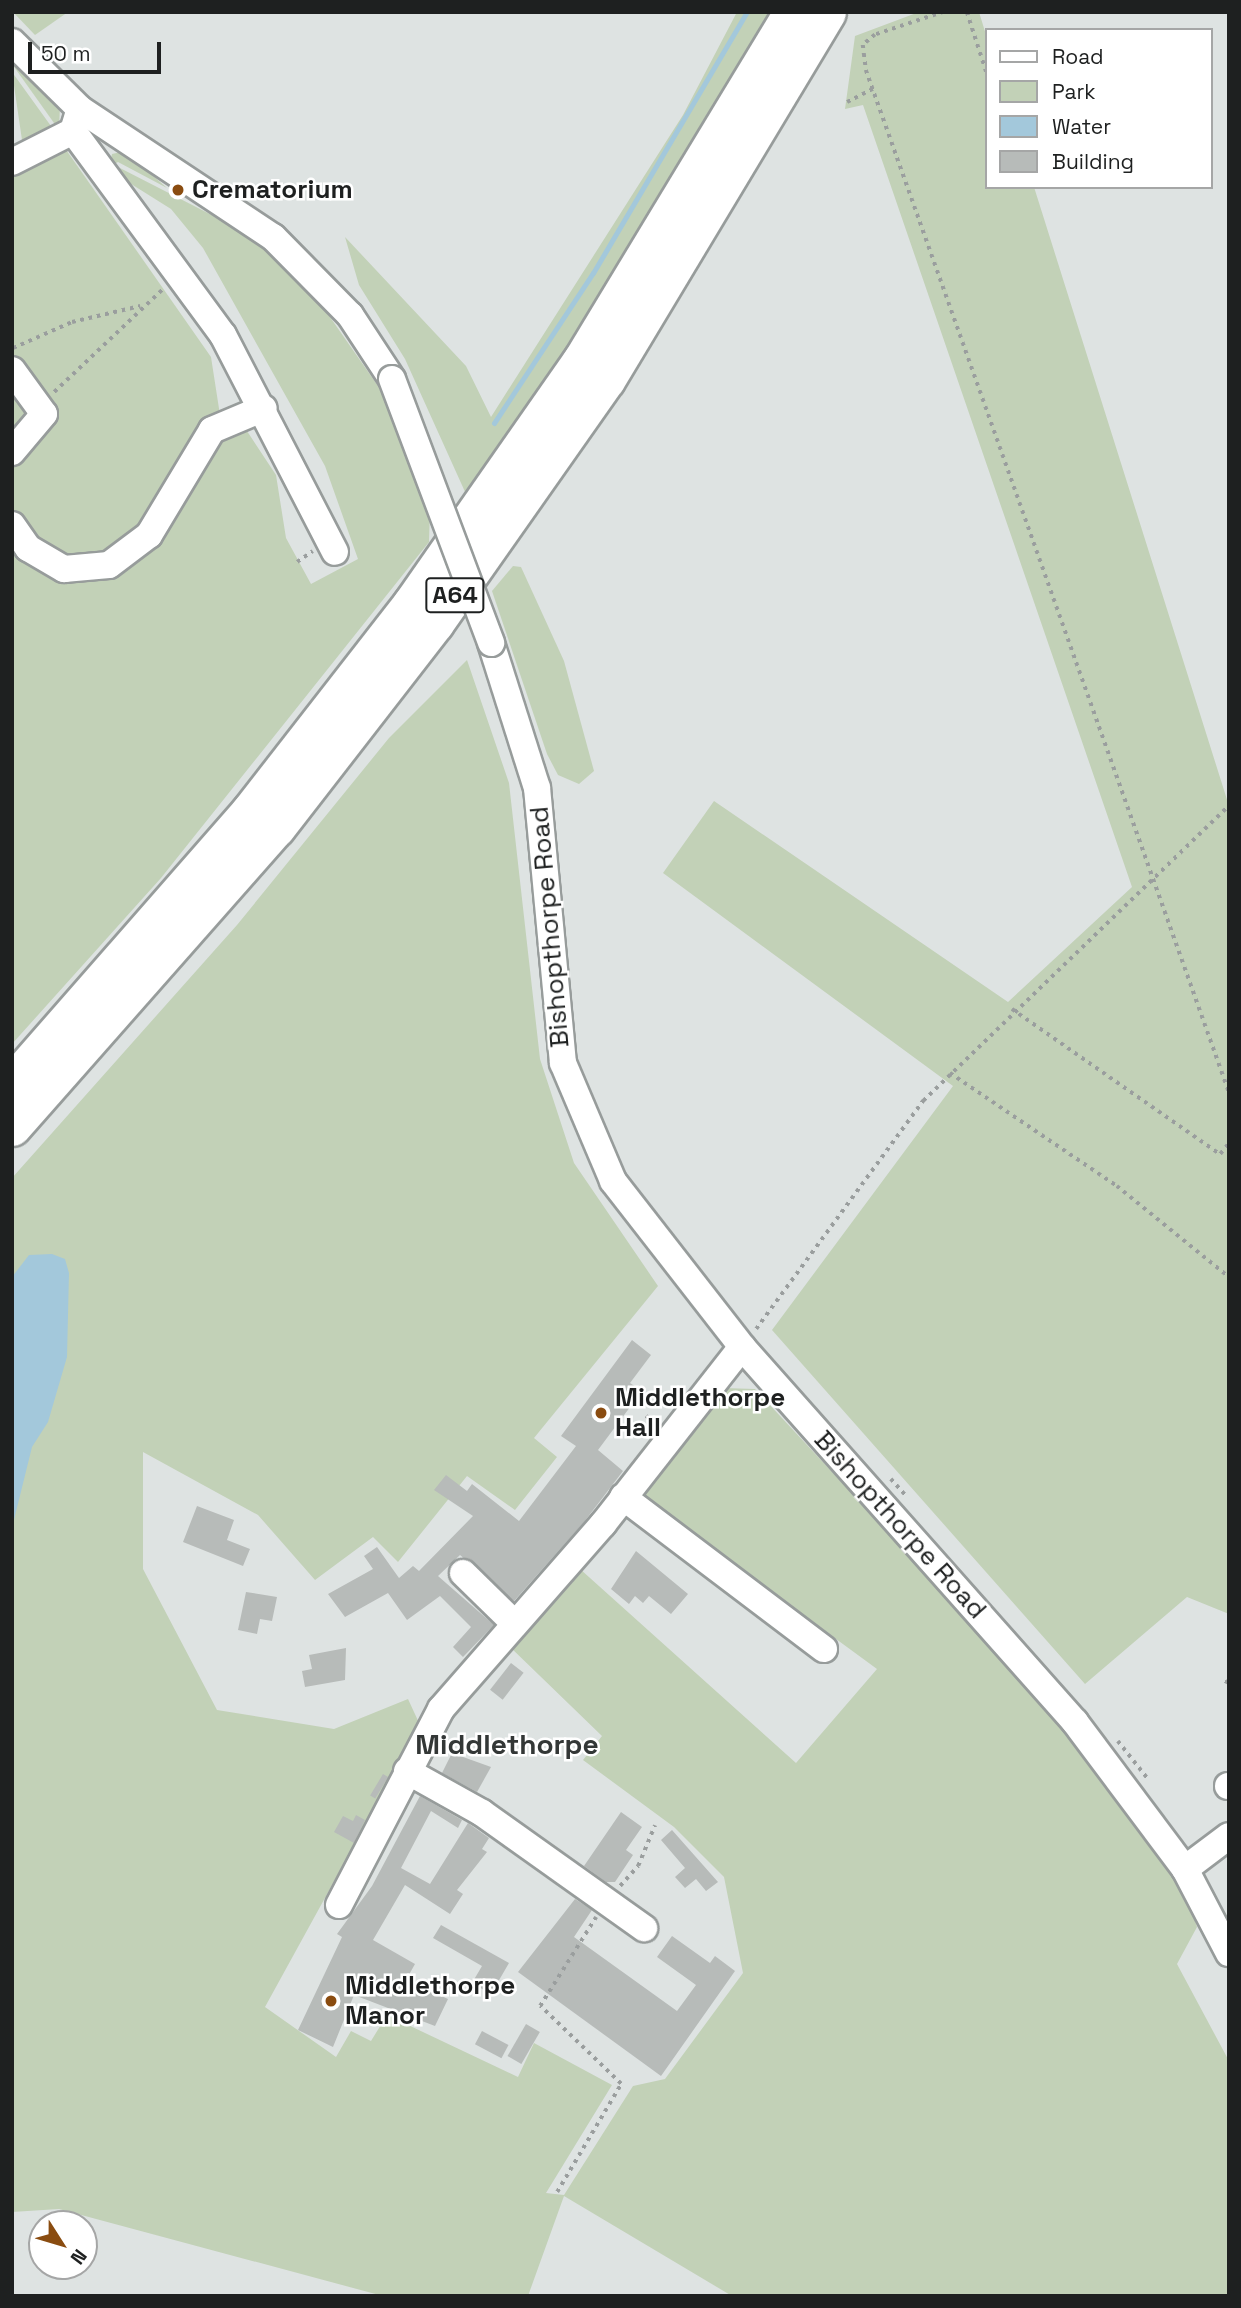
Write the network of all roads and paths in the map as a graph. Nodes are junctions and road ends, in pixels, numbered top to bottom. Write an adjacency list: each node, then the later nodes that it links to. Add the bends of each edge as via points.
1 (792, 12): 26 (highway, A64, via 588,349 412,603 250,811)
2 (827, 12): 28 (highway, A64, via 606,380 435,623 276,828)
3 (944, 12): 7 (path, via 863,45)
4 (967, 12): 6 (path)
5 (12, 42): 9 (street, Bishopthorpe Road)
6 (986, 71)
7 (873, 89): 8 (path); 23 (path)
8 (847, 102)
9 (76, 120): 10 (street, Bishopthorpe Road); 11 (street); 12 (street)
10 (116, 135): 11 (street); 31 (street, Bishopthorpe Road, bridge, via 273,237 350,315 392,379 491,643 537,788 564,1063 613,1181)
11 (99, 161): 13 (street)
12 (12, 162)
13 (181, 275): 14 (path); 18 (street)
14 (142, 306): 15 (path, via 72,322); 17 (path)
15 (12, 348)
16 (12, 370): 17 (street)
17 (42, 403): 19 (street, via 44,414)
18 (264, 408): 20 (street, via 212,430 149,535 109,565 64,569 28,548); 21 (street)
19 (12, 452)
20 (12, 525)
21 (335, 552)
22 (1229, 805): 23 (path)
23 (1154, 873): 24 (path); 27 (path)
24 (1012, 1009): 25 (path); 29 (path, via 1220,1154)
25 (950, 1073): 30 (path, via 1118,1186); 31 (path)
26 (12, 1083)
27 (1229, 1092)
28 (12, 1127)
29 (1229, 1143)
30 (1229, 1277)
31 (742, 1347): 32 (street); 39 (street, Bishopthorpe Road, via 1076,1722)
32 (623, 1497): 34 (street); 35 (street)
33 (463, 1573): 34 (street)
34 (514, 1623): 36 (street, via 441,1709)
35 (824, 1650)
36 (407, 1771): 40 (street, via 482,1813); 41 (street)
37 (655, 1825): 40 (path, via 638,1866)
38 (1229, 1836): 39 (street)
39 (1185, 1869): 43 (street, Bishopthorpe Road)
40 (603, 1896): 42 (street); 44 (path, via 540,2006 621,2084)
41 (339, 1905)
42 (644, 1928)
43 (1229, 1953)
44 (557, 2192)

